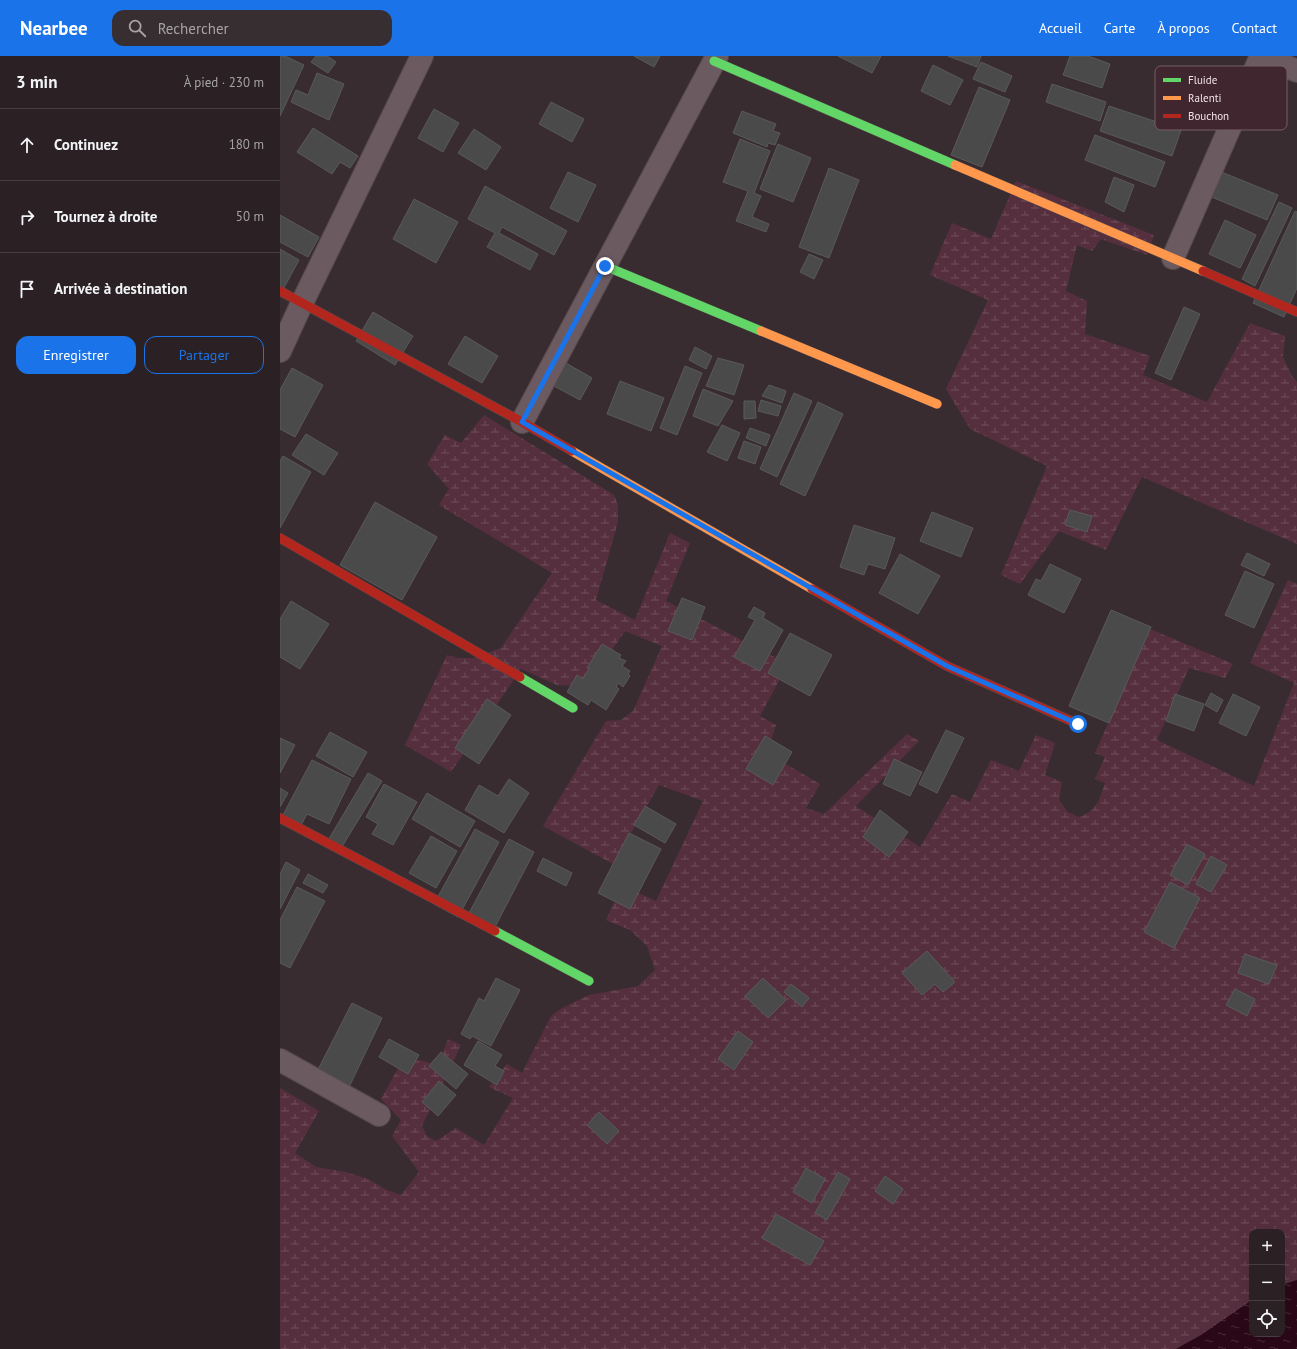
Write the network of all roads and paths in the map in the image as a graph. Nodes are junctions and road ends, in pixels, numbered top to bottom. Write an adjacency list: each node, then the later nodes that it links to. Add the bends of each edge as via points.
1 (422, 56): 12 (street)
2 (1262, 56): 4 (street); 5 (street)
3 (716, 58): 9 (street); 10 (street)
4 (1258, 66)
5 (1285, 66)
6 (1287, 67): 7 (street)
7 (1297, 71)
8 (1229, 130): 9 (street)
9 (1173, 258): 13 (street)
10 (605, 266): 15 (street); 16 (street)
11 (280, 291): 12 (street)
12 (302, 303): 14 (street); 16 (street)
13 (1297, 312)
14 (280, 351)
15 (937, 404)
16 (522, 422): 19 (street, via 947,666)
17 (280, 538): 18 (street)
18 (573, 708)
19 (1078, 724)
20 (280, 818): 21 (street)
21 (589, 981)
22 (280, 1060): 23 (street)
23 (379, 1115)

